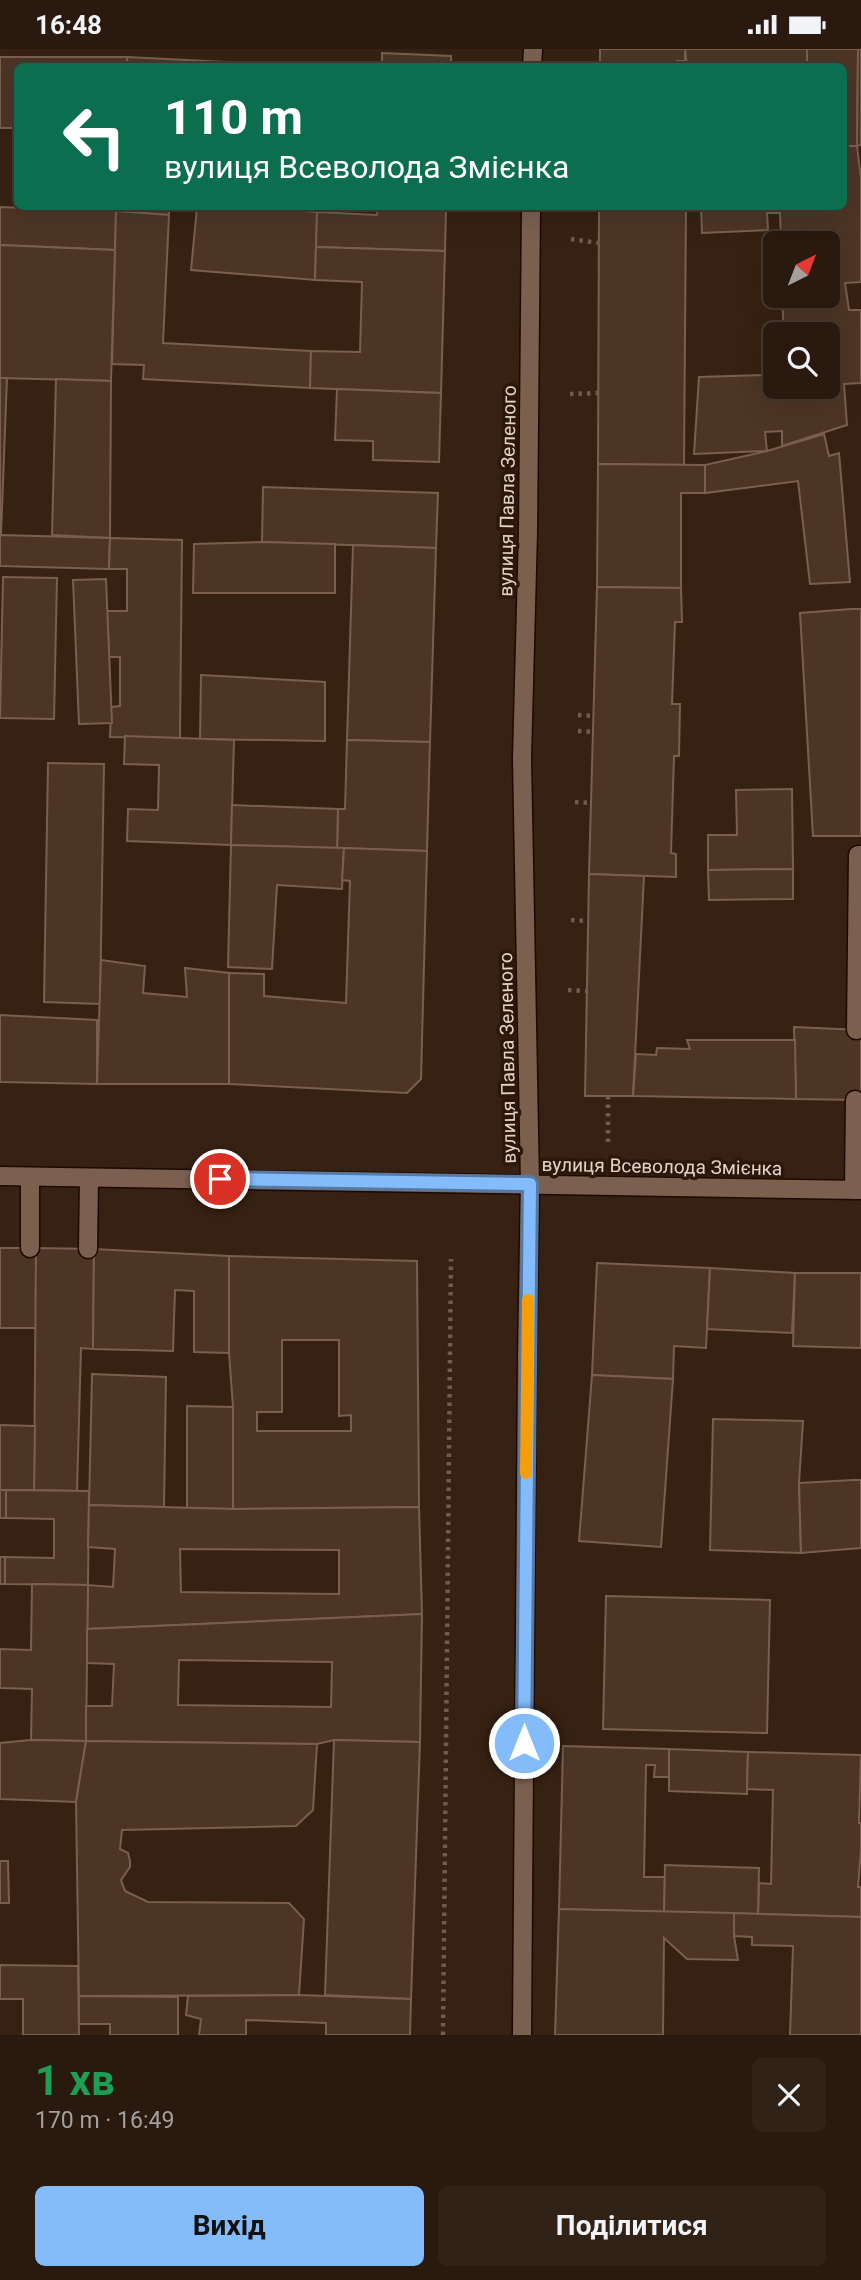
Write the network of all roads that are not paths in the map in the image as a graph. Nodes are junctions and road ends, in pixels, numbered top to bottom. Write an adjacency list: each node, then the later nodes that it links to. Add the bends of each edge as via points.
1 (531, 210): 8 (street, вулиця Павла Зеленого, via 522,758)
2 (861, 855): 3 (street)
3 (856, 1030)
4 (855, 1100): 9 (street)
5 (0, 1176): 6 (street, вулиця Всеволода Змієнка)
6 (30, 1177): 7 (street, вулиця Всеволода Змієнка); 10 (street)
7 (89, 1178): 8 (street, вулиця Всеволода Змієнка); 11 (street)
8 (530, 1184): 9 (street, вулиця Всеволода Змієнка); 12 (street, вулиця Павла Зеленого)
9 (858, 1190)
10 (30, 1248)
11 (88, 1249)
12 (522, 2035)

